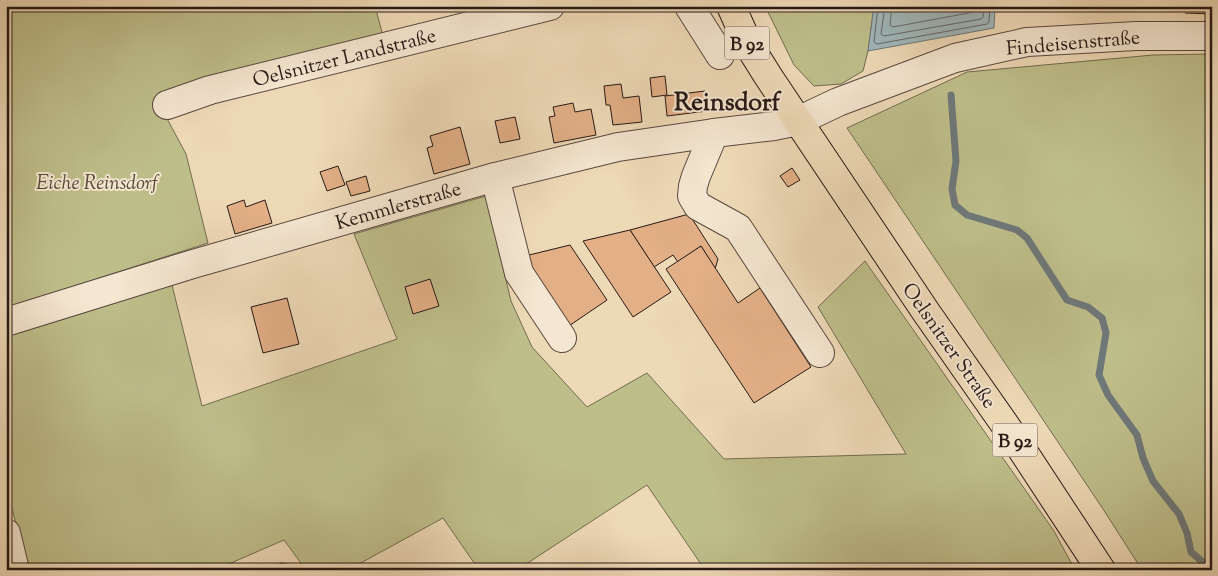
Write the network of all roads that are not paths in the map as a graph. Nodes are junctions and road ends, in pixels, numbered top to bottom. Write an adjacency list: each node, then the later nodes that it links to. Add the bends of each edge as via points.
1 (550, 6): 6 (street, Oelsnitzer Landstraße, via 210,90)
2 (689, 6): 5 (street)
3 (731, 6): 7 (main road, B 92, via 748,44)
4 (1212, 36): 7 (street, Findeisenstraße, via 1026,42 955,58 838,102)
5 (720, 55)
6 (167, 106)
7 (798, 121): 8 (street, Kemmlerstraße); 15 (main road, Oelsnitzer Straße / B 92)
8 (714, 133): 9 (street, Kemmlerstraße, via 618,147); 12 (street, via 696,176 692,196 698,206 738,228)
9 (495, 177): 10 (street, Kemmlerstraße); 11 (street, via 519,273)
10 (6, 322)
11 (562, 338)
12 (820, 353)
13 (6, 533): 14 (street)
14 (15, 570)
15 (1101, 570)

